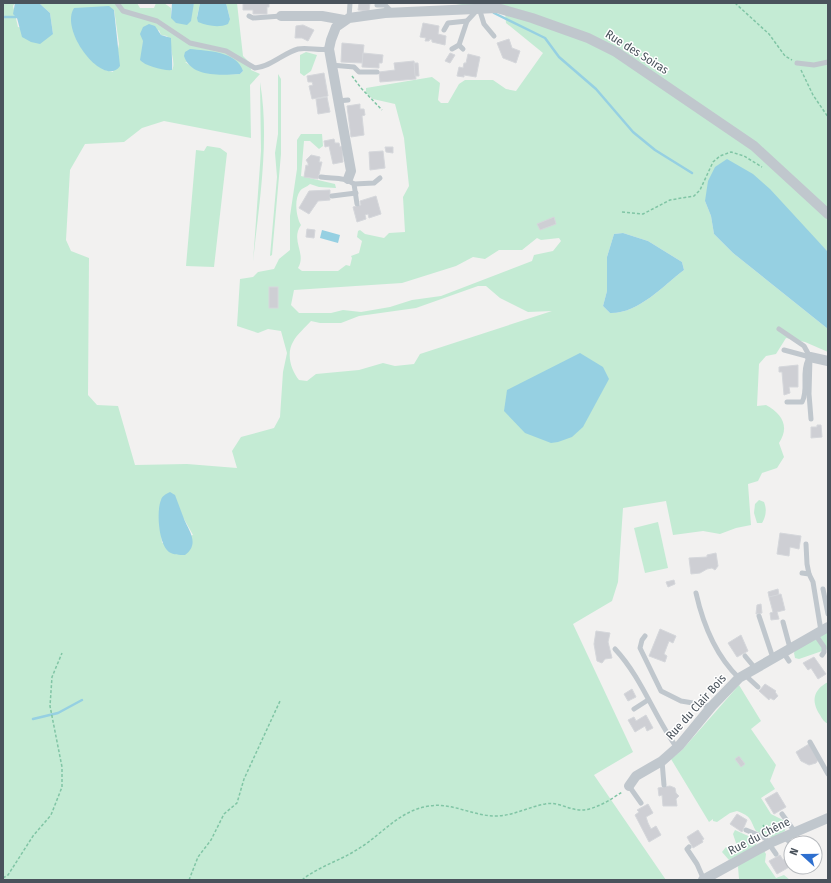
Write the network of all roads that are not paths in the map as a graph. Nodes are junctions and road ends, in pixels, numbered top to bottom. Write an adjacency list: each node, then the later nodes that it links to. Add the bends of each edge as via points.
1 (117, 3): 12 (lane, via 123,11 157,21 190,43 226,51 255,68 299,49)
2 (350, 3): 8 (lane)
3 (377, 5): 5 (lane, via 385,5)
4 (479, 8): 5 (street, Rue des Soiras); 9 (lane); 11 (lane, via 484,24); 26 (street, Rue des Soiras, via 497,8 532,18 588,38 616,52 754,146)
5 (392, 13): 8 (street, Rue des Soiras)
6 (249, 16): 7 (lane)
7 (281, 16): 8 (street, Rue des Soiras, via 300,19)
8 (346, 19): 12 (street, via 333,32)
9 (467, 21): 10 (lane, via 448,23); 13 (lane, via 461,47)
10 (444, 30)
11 (494, 36)
12 (329, 49): 16 (street)
13 (452, 49)
14 (828, 62): 15 (lane, via 814,65)
15 (797, 63)
16 (331, 65): 17 (lane, via 354,67 359,72); 19 (street)
17 (377, 72)
18 (348, 100): 19 (lane)
19 (338, 101): 22 (street)
20 (321, 176): 22 (lane)
21 (380, 178): 22 (lane, via 374,182)
22 (351, 182): 23 (lane)
23 (356, 194): 24 (lane); 25 (lane)
24 (332, 196)
25 (357, 204)
26 (828, 214)
27 (779, 329): 29 (lane, via 804,346)
28 (784, 350): 29 (lane)
29 (810, 357): 30 (street); 31 (lane, via 805,365 805,397 802,402); 32 (lane)
30 (828, 361)
31 (787, 402)
32 (811, 419)
33 (806, 544): 35 (lane)
34 (802, 573): 35 (lane)
35 (809, 574): 41 (lane, via 813,582)
36 (823, 589): 38 (lane)
37 (696, 592): 50 (lane, via 708,632 724,660)
38 (828, 614)
39 (759, 616): 47 (lane)
40 (783, 622): 44 (lane)
41 (821, 631): 44 (street, Rue du Clair Bois); 45 (lane, via 824,647)
42 (645, 636): 53 (lane, via 640,648 661,691 681,701)
43 (615, 649): 52 (lane, via 627,662)
44 (786, 650): 47 (street, Rue du Clair Bois); 48 (lane)
45 (822, 655)
46 (745, 656): 49 (lane)
47 (773, 658): 49 (street, Rue du Clair Bois)
48 (789, 661)
49 (755, 668): 50 (street, Rue du Clair Bois)
50 (742, 677): 51 (lane); 53 (street, Rue du Clair Bois)
51 (758, 687)
52 (648, 700): 54 (lane); 56 (lane)
53 (712, 706): 56 (street, Rue du Clair Bois)
54 (634, 709)
55 (810, 742): 58 (lane)
56 (677, 748): 57 (street, Rue du Clair Bois)
57 (662, 761): 59 (lane); 60 (street, Rue du Clair Bois, via 636,776)
58 (828, 774)
59 (664, 785)
60 (629, 786): 61 (lane)
61 (641, 803)
62 (782, 814): 65 (lane)
63 (828, 818): 66 (street, Rue du Chêne)
64 (746, 830): 68 (lane, via 765,838)
65 (797, 835)
66 (800, 835)
67 (783, 842): 68 (street, Rue du Chêne)
68 (770, 843): 70 (lane); 71 (street, Rue du Chêne)
69 (689, 847): 71 (lane, via 688,852)
70 (776, 854)
71 (704, 880)

